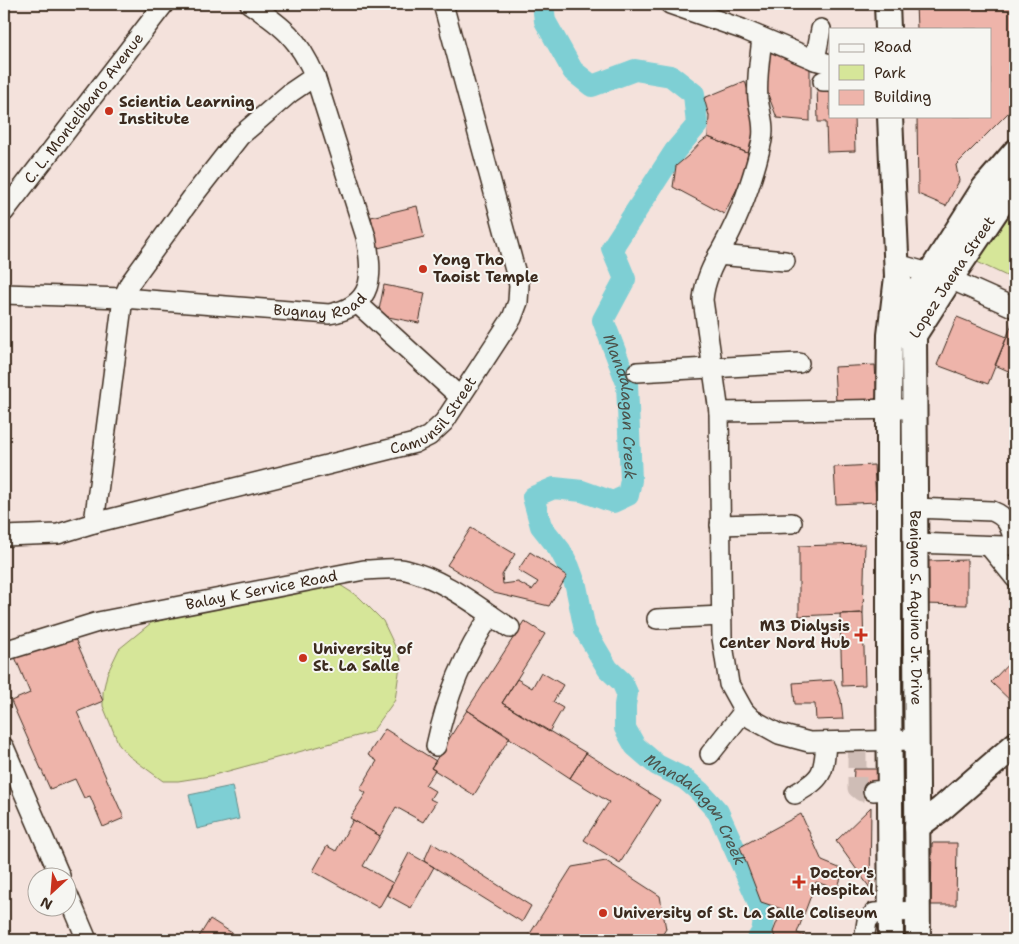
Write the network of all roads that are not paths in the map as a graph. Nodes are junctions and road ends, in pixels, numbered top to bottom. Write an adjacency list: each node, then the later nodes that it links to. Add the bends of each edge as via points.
1 (164, 4): 14 (street, C. L. Montelibano Avenue)
2 (250, 4): 10 (street, Bugnay Road, via 292,36)
3 (442, 4): 31 (street, Camunsil Street, via 519,285 518,302 512,318)
4 (670, 4): 8 (street)
5 (887, 4): 6 (main road)
6 (888, 28)
7 (821, 29): 9 (street)
8 (762, 38): 9 (street); 16 (street, via 758,98 763,120 762,140 742,204)
9 (825, 72)
10 (315, 76): 21 (street, via 240,136 139,269); 22 (street, Bugnay Road, via 371,262 369,286)
11 (890, 118): 18 (main road, Benigno S. Aquino Jr. Drive)
12 (1015, 152): 15 (main road, Lopez Jaena Street, via 984,188)
13 (1015, 183): 15 (main road, Lopez Jaena Street)
14 (4, 212)
15 (975, 223): 19 (main road, Lopez Jaena Street)
16 (718, 255): 17 (street); 28 (street, via 706,279 702,300)
17 (785, 261)
18 (897, 271): 19 (street); 23 (main road, Benigno S. Aquino Jr. Drive); 25 (main road, Benigno S. Aquino Jr. Drive)
19 (940, 276): 23 (main road, Lopez Jaena Street); 24 (street); 26 (main road, Lopez Jaena Street)
20 (4, 294): 21 (street, Bugnay Road)
21 (123, 298): 22 (street, Bugnay Road, via 329,314 342,312); 36 (street)
22 (357, 303): 31 (street)
23 (910, 304): 25 (main road, Lopez Jaena Street); 26 (main road, Benigno S. Aquino Jr. Drive)
24 (1015, 308)
25 (890, 335): 30 (main road, Benigno S. Aquino Jr. Drive)
26 (914, 335): 30 (main road, Lopez Jaena Street); 33 (main road, Benigno S. Aquino Jr. Drive)
27 (800, 364): 28 (street)
28 (714, 368): 29 (street); 34 (street)
29 (637, 372)
30 (890, 373): 32 (main road, Benigno S. Aquino Jr. Drive)
31 (460, 397): 36 (street, Camunsil Street, via 444,422 429,436 414,443)
32 (889, 409): 33 (street); 34 (street); 49 (main road, Benigno S. Aquino Jr. Drive)
33 (913, 409): 35 (main road, Benigno S. Aquino Jr. Drive)
34 (719, 412): 38 (street)
35 (914, 508): 40 (street, via 992,511 1008,520); 41 (main road, Benigno S. Aquino Jr. Drive)
36 (94, 523): 39 (street, Camunsil Street, via 58,534)
37 (792, 523): 38 (street)
38 (720, 526): 45 (street)
39 (4, 536)
40 (1015, 543): 42 (street)
41 (914, 544): 42 (street); 50 (main road, Benigno S. Aquino Jr. Drive)
42 (989, 546): 43 (street)
43 (1015, 578)
44 (491, 615): 47 (street, Balay K Service Road); 48 (street, Balay K Service Road, via 427,576 404,570 364,570 98,622); 56 (street, via 479,632 451,690)
45 (722, 616): 46 (street); 51 (street, via 728,684)
46 (657, 619)
47 (510, 628)
48 (4, 652)
49 (889, 673): 50 (main road); 53 (main road, Benigno S. Aquino Jr. Drive)
50 (916, 673): 52 (main road, Benigno S. Aquino Jr. Drive)
51 (744, 711): 54 (street, via 779,734 809,742); 58 (street)
52 (916, 740): 53 (street); 61 (main road, Benigno S. Aquino Jr. Drive)
53 (890, 741): 54 (street, via 857,745); 64 (main road, Benigno S. Aquino Jr. Drive, via 881,790)
54 (826, 742): 60 (street, via 822,772 815,782)
55 (1015, 745): 61 (main road, via 941,809)
56 (436, 746)
57 (4, 747): 62 (street)
58 (710, 754)
59 (1015, 766): 61 (main road)
60 (795, 794)
61 (917, 836): 63 (main road, Benigno S. Aquino Jr. Drive)
62 (56, 866)
63 (917, 911): 64 (street); 69 (main road, Benigno S. Aquino Jr. Drive)
64 (891, 912): 67 (street, via 870,916); 68 (main road, Benigno S. Aquino Jr. Drive)
65 (77, 916): 66 (street)
66 (87, 940)
67 (864, 940)
68 (891, 940)
69 (918, 940)

